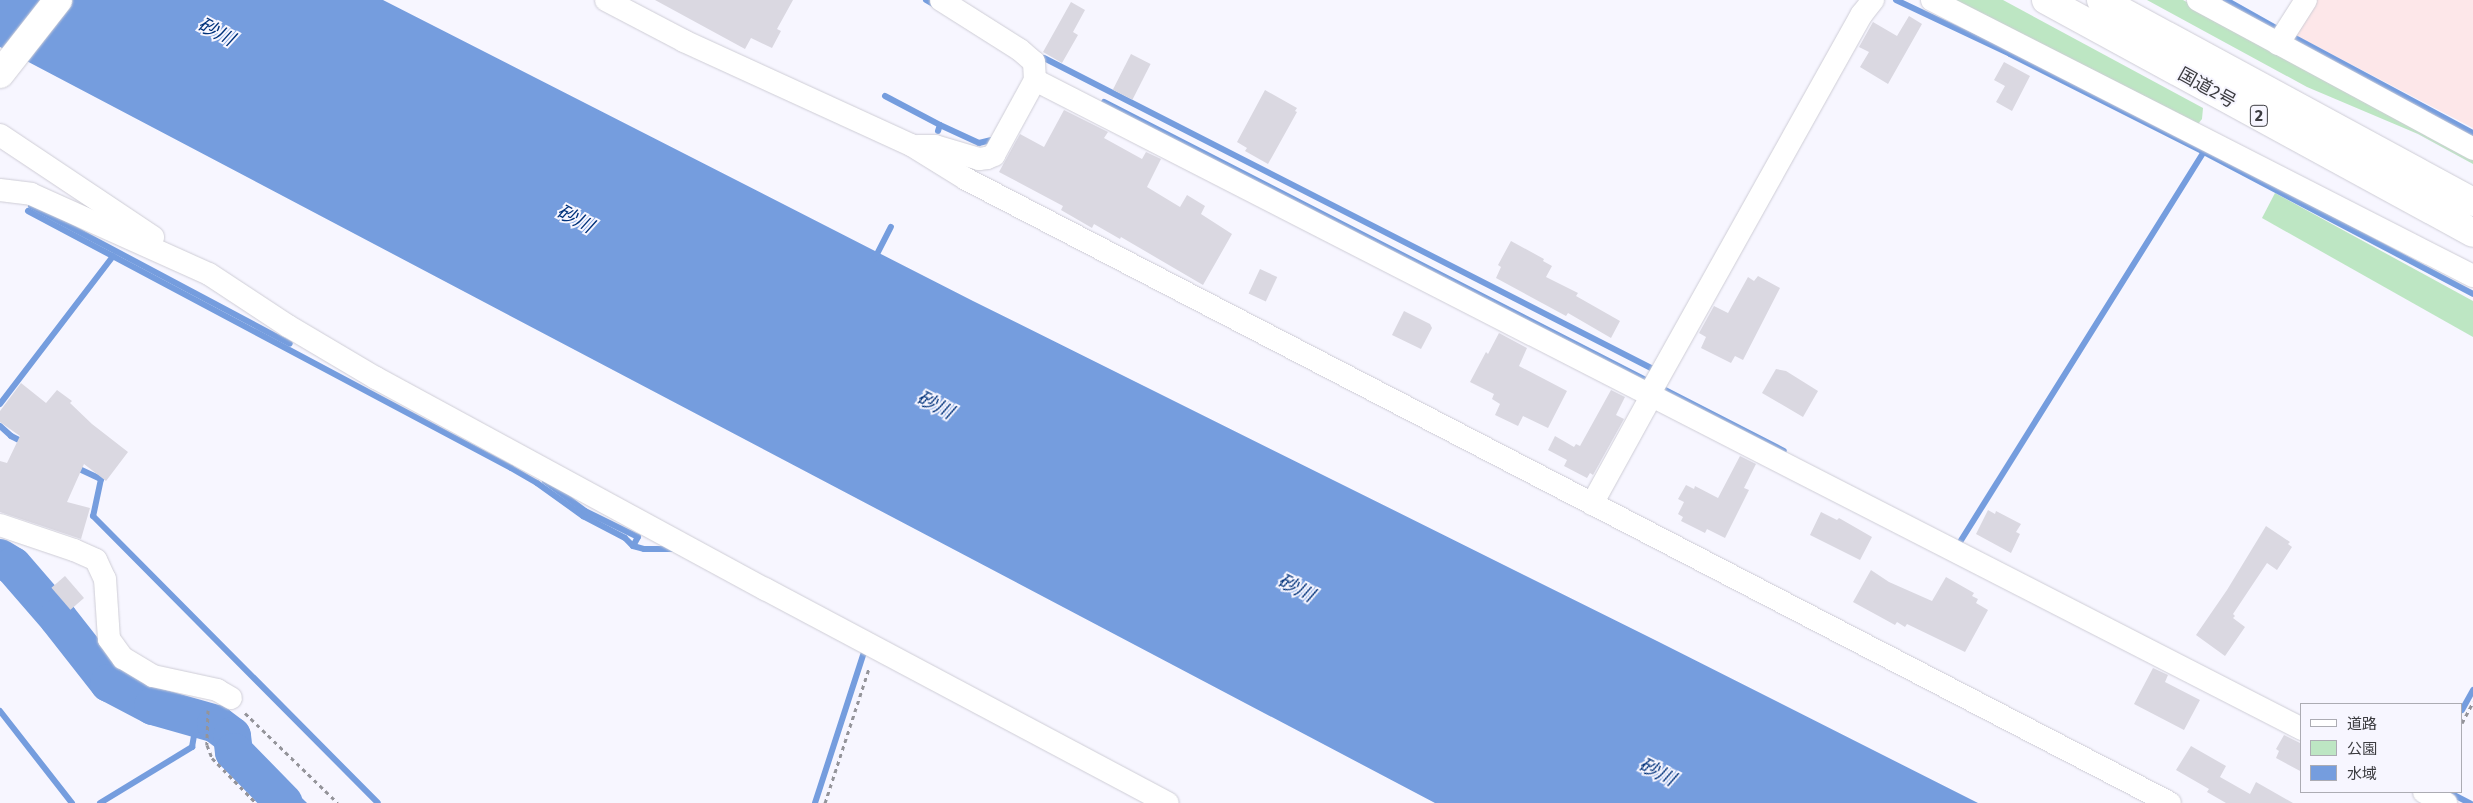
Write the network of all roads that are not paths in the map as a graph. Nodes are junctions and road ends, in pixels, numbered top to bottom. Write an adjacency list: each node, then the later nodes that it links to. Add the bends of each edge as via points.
1 (58, 0): 11 (main road)
2 (606, 0): 14 (street)
3 (941, 0): 12 (street, via 1020,50 1034,62)
4 (1873, 0): 21 (street, via 1862,14)
5 (1932, 0): 20 (street)
6 (2046, 0): 18 (main road, 国道2号 / 2)
7 (2101, 0): 17 (main road, 国道2号 / 2)
8 (2198, 0): 10 (street)
9 (2306, 0): 10 (street)
10 (2278, 44): 15 (street)
11 (0, 74)
12 (1035, 80): 14 (street, via 994,155 979,159 935,146); 21 (street)
13 (0, 135): 19 (street)
14 (911, 146): 22 (street, via 966,179)
15 (2473, 149)
16 (0, 190): 19 (street, via 31,194)
17 (2473, 202)
18 (2473, 233)
19 (209, 274): 27 (street, via 376,378)
20 (2473, 276)
21 (1652, 391): 22 (street); 25 (street)
22 (1592, 504): 28 (street)
23 (0, 525): 24 (street, via 96,560 105,579 109,640 122,658 153,676 216,690)
24 (231, 698)
25 (2300, 728)
26 (2426, 793): 29 (street)
27 (1168, 803)
28 (2170, 803)
29 (2446, 803)

